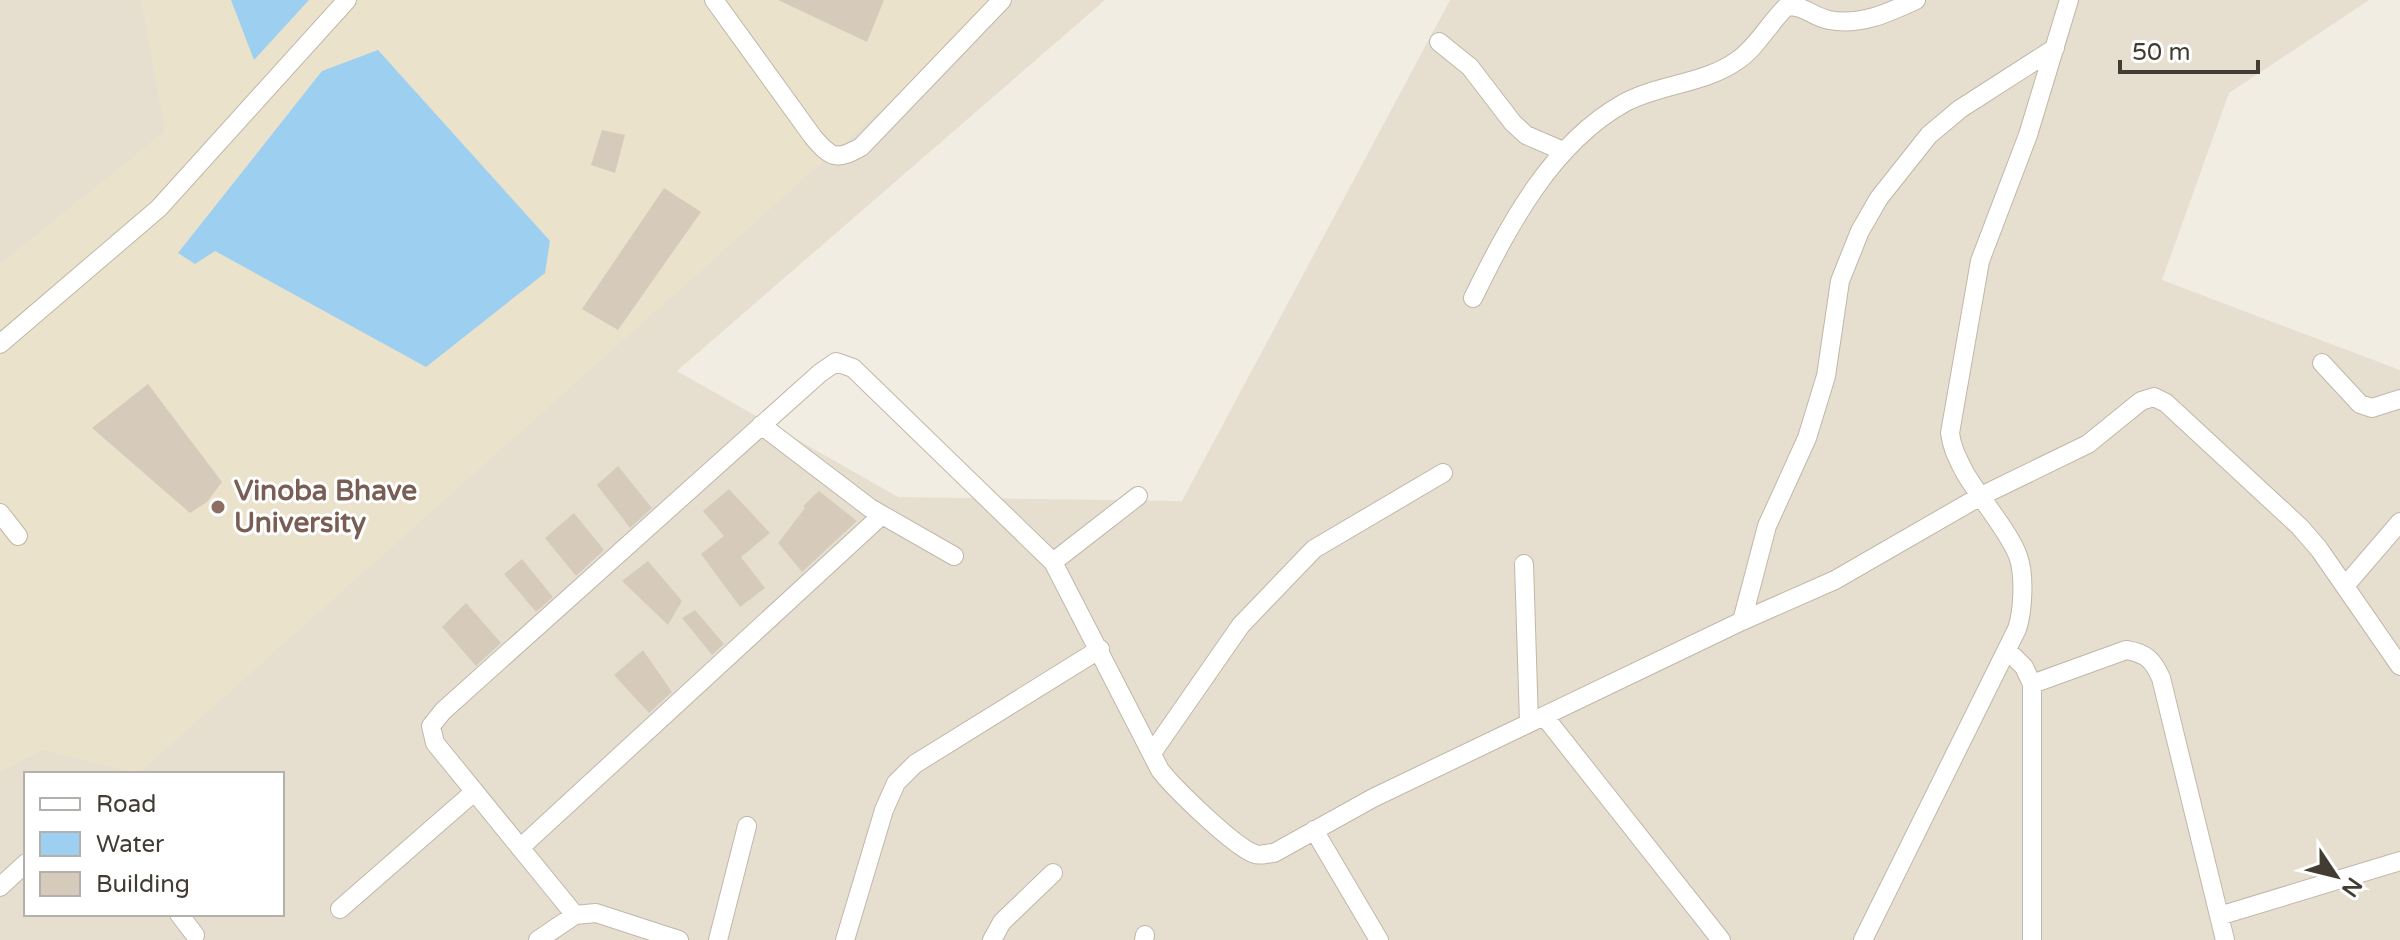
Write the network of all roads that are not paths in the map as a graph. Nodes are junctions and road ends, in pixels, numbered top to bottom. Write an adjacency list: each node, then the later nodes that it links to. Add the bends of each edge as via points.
1 (347, 0): 11 (street, via 159,208)
2 (714, 0): 3 (street, via 813,137 834,156 861,147)
3 (1002, 0)
4 (1916, 0): 6 (street, via 1864,20 1827,20)
5 (2069, 0): 8 (street)
6 (1800, 3): 9 (street, via 1787,6 1740,59 1626,102)
7 (1439, 42): 9 (street, via 1470,67 1526,135)
8 (2055, 48): 17 (street, via 1974,283 1950,433 1952,449); 26 (street, via 1929,135 1860,231 1840,281 1826,376 1807,438 1767,526)
9 (1563, 151): 10 (street, via 1504,235)
10 (1473, 298)
11 (0, 344)
12 (2322, 363): 13 (street, via 2360,404 2372,408)
13 (2400, 399)
14 (761, 425): 19 (street); 23 (street, via 836,362 853,368); 33 (street, via 431,726 435,743)
15 (1443, 473): 32 (street, via 1314,549 1241,625)
16 (1138, 496): 23 (street)
17 (1979, 497): 25 (street, via 2088,444 2141,401 2154,397 2300,527); 26 (street, via 1835,580); 28 (street, via 2020,559 2022,613)
18 (0, 513): 21 (street)
19 (882, 515): 22 (street); 36 (street)
20 (2400, 522): 25 (street)
21 (18, 536)
22 (954, 556)
23 (1053, 562): 27 (street)
24 (1524, 564): 31 (street)
25 (2345, 586): 29 (street)
26 (1742, 621): 31 (street)
27 (1100, 649): 32 (street); 50 (street, via 915,764 896,783)
28 (2007, 650): 30 (street); 46 (street)
29 (2400, 666)
30 (2032, 684): 44 (street, via 2126,650 2154,661); 54 (street)
31 (1537, 719): 35 (street); 53 (street)
32 (1152, 753): 35 (street, via 1174,789 1257,855 1274,853)
33 (474, 792): 36 (street); 41 (street)
34 (747, 826): 49 (street)
35 (1314, 830): 52 (street)
36 (520, 848): 42 (street)
37 (2400, 861): 44 (street)
38 (24, 865): 40 (street)
39 (1053, 873): 51 (street, via 1002,922)
40 (0, 887)
41 (340, 909)
42 (575, 915): 47 (street); 48 (street, via 596,913)
43 (181, 916): 45 (street)
44 (2219, 916): 55 (street)
45 (195, 935)
46 (1865, 939)
47 (538, 940)
48 (679, 940)
49 (718, 940)
50 (845, 940)
51 (992, 940)
52 (1379, 940)
53 (1721, 940)
54 (2032, 940)
55 (2225, 940)

